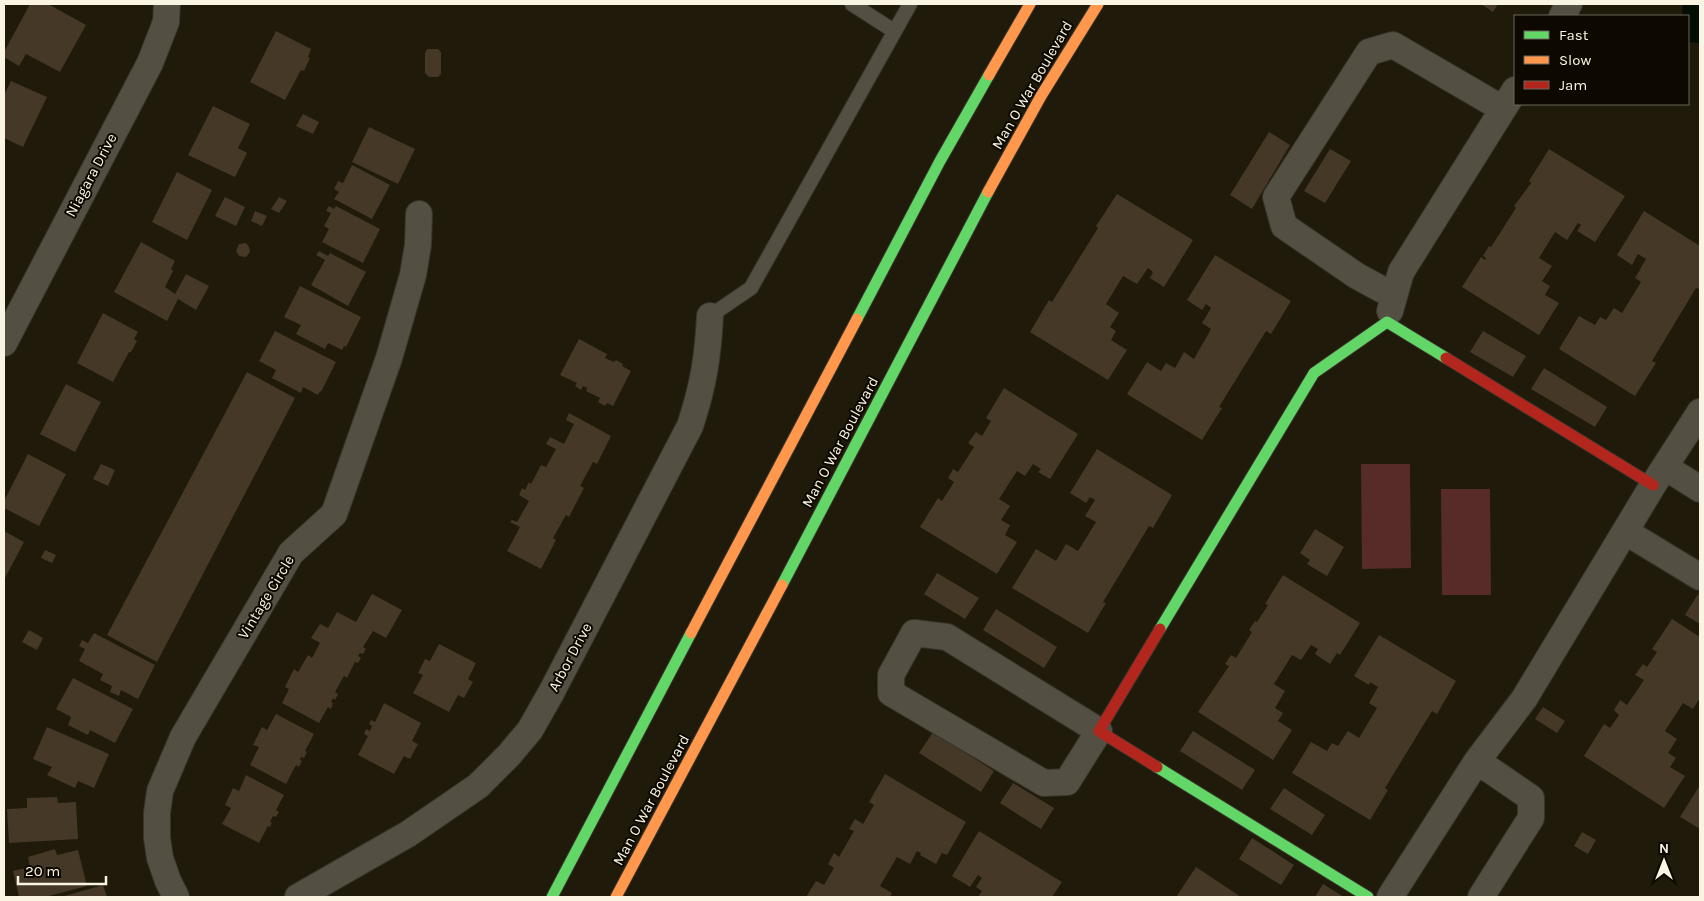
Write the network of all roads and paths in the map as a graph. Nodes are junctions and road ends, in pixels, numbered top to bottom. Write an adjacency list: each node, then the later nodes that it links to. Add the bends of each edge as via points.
1 (167, 4): 14 (street, Niagara Drive, via 166,22 150,63)
2 (852, 4): 8 (lane)
3 (910, 4): 8 (lane)
4 (1030, 4): 24 (main road, via 940,161)
5 (1098, 4): 25 (main road, Man O War Boulevard, via 1029,118 962,240)
6 (1569, 4): 7 (street)
7 (1563, 15)
8 (894, 31): 12 (lane, via 750,288)
9 (1509, 100): 11 (street, via 1401,272); 11 (street, via 1393,46 1368,52 1276,197 1284,226 1357,276)
10 (419, 214): 22 (street, Vintage Circle, via 414,275 389,358 334,514 291,553 183,737 160,791 157,838 160,858)
11 (1394, 296): 13 (street)
12 (710, 316): 23 (street, Arbor Drive, via 708,353 690,426 530,730 478,786 408,834)
13 (1387, 322): 16 (main road); 20 (main road, via 1314,373)
14 (4, 343)
15 (1700, 412): 16 (street)
16 (1659, 476): 17 (street); 18 (street)
17 (1700, 489)
18 (1626, 532): 19 (street); 21 (street, via 1524,699)
19 (1700, 577)
20 (1100, 731): 20 (street, via 947,637 914,634 891,674 891,693 1044,783 1067,782); 26 (main road)
21 (1477, 761): 27 (street); 28 (street, via 1531,798 1531,818)
22 (176, 897)
23 (298, 897)
24 (552, 897)
25 (616, 897)
26 (1368, 897)
27 (1390, 897)
28 (1481, 897)

